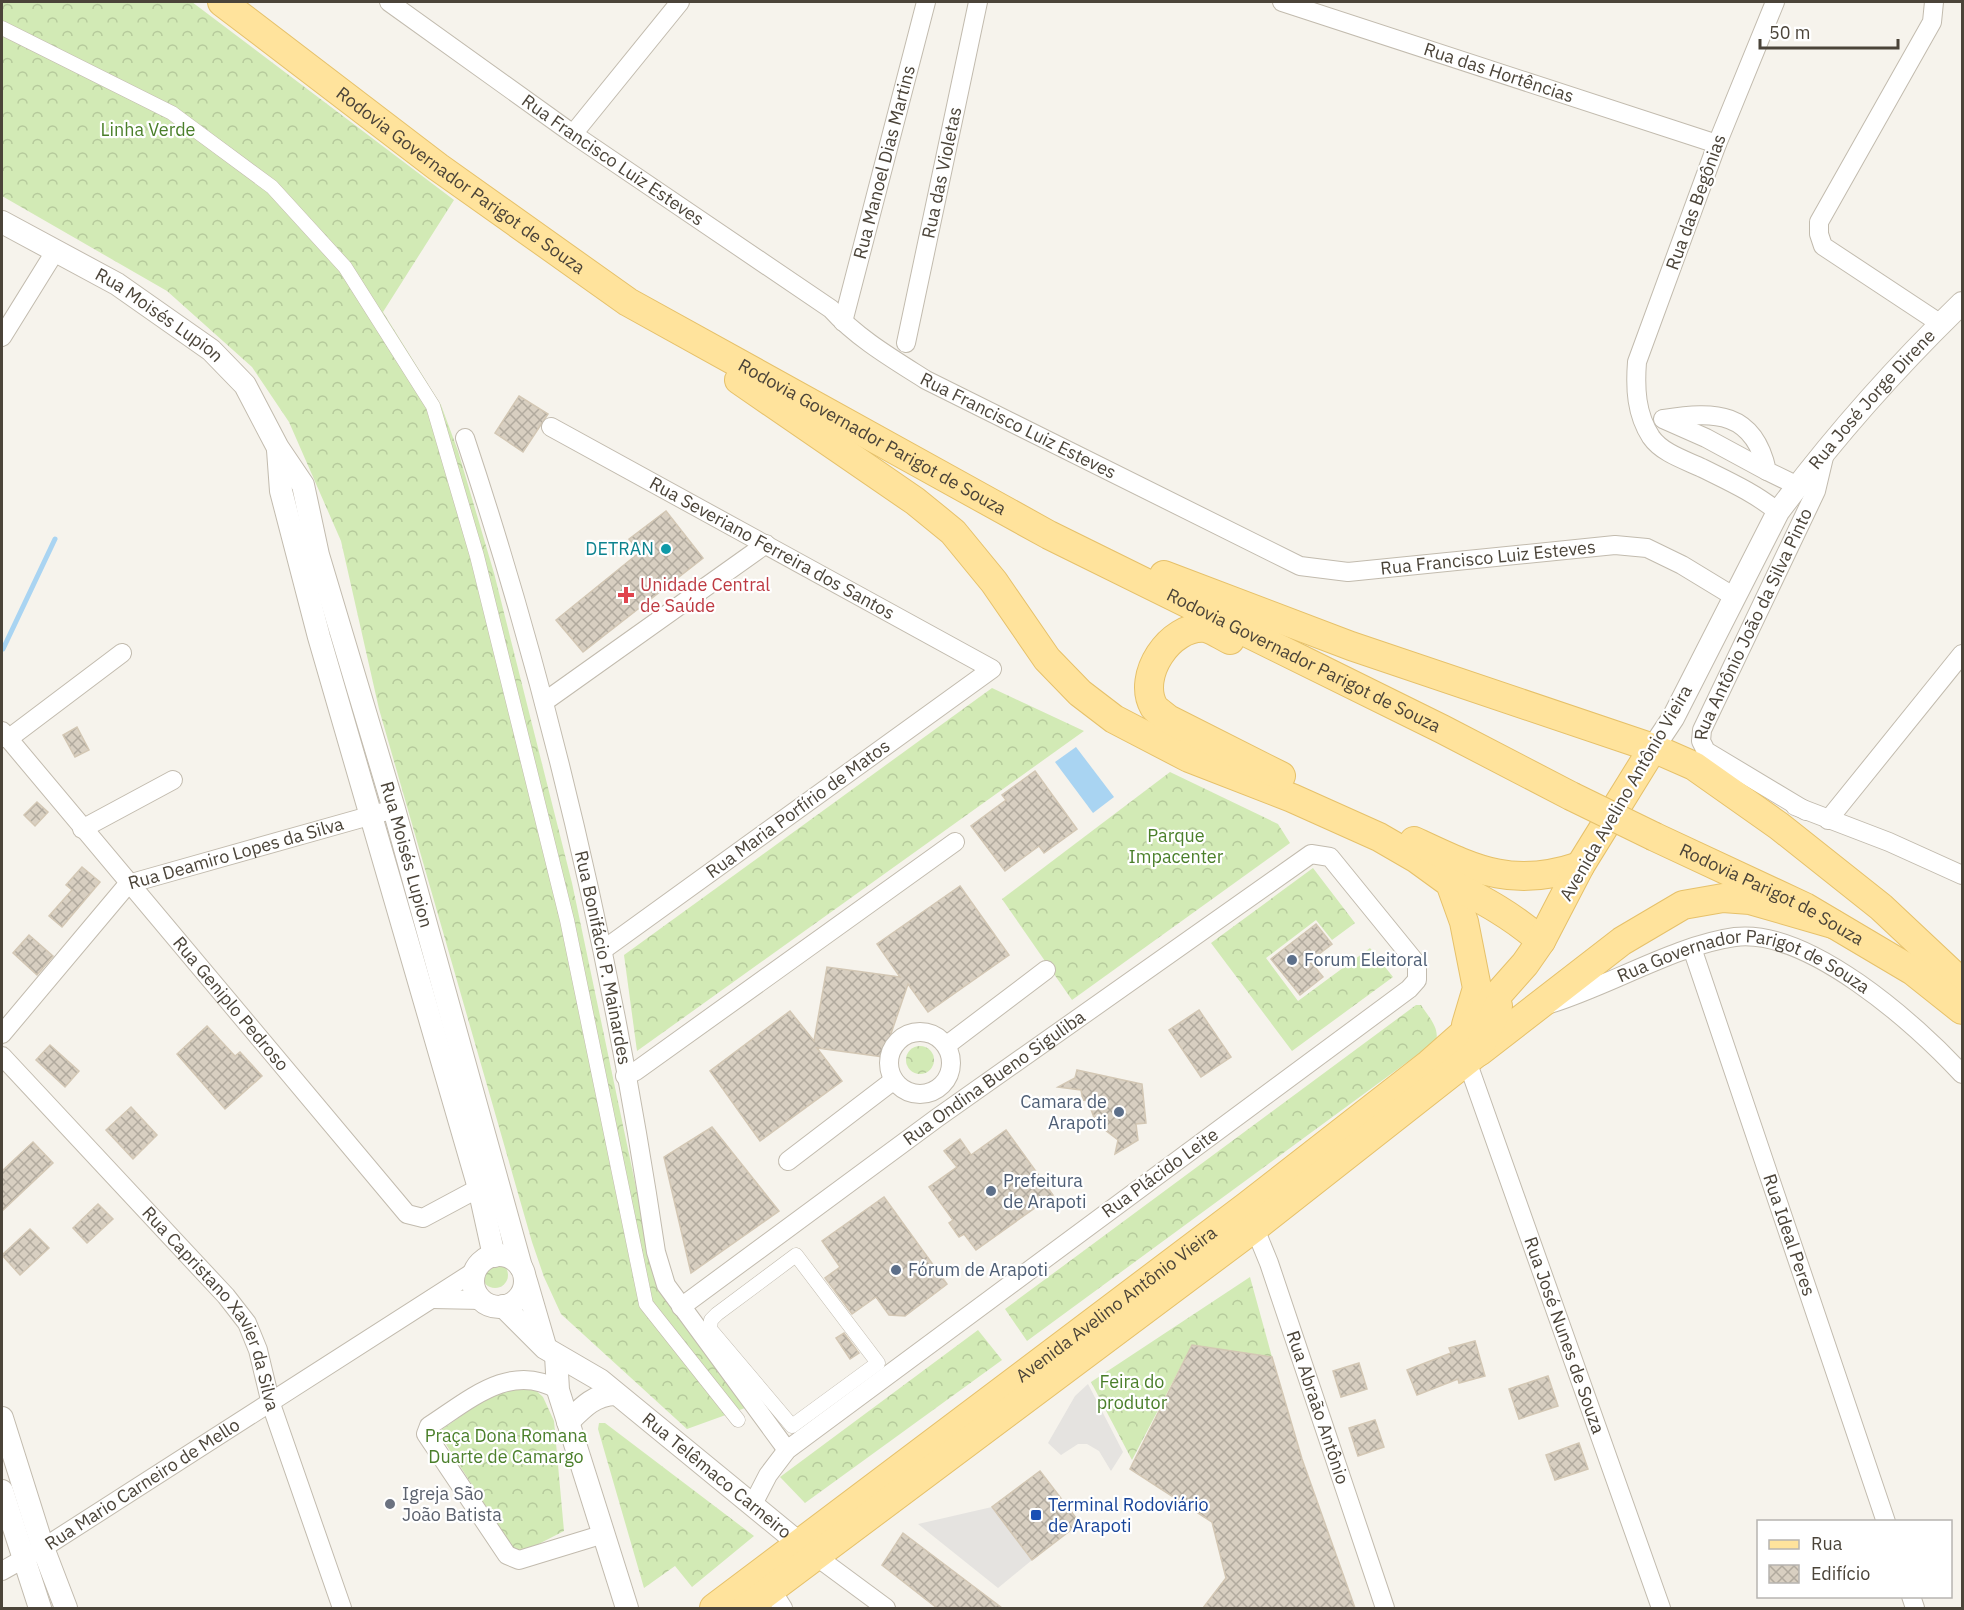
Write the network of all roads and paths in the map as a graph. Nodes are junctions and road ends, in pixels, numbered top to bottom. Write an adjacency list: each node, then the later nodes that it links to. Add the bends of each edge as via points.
1 (222, 2): 18 (main road, Rodovia Governador Parigot de Souza, via 536,238 628,302)
2 (388, 2): 10 (street, Rua Francisco Luiz Esteves)
3 (680, 2): 10 (street)
4 (926, 2): 15 (street, Rua Manoel Dias Martins)
5 (978, 2): 19 (street, Rua das Violetas)
6 (1282, 2): 11 (street, Rua das Hortências)
7 (1775, 2): 11 (street, Rua das Begônias)
8 (1934, 2): 16 (street, via 1932,22 1819,222 1819,234 1823,246)
9 (2, 28): 88 (street, via 172,113 272,187 345,267 433,406 477,556 567,920 646,1304)
10 (573, 134): 15 (street, Rua Francisco Luiz Esteves, via 831,309)
11 (1717, 144): 20 (street, Rua das Begônias, via 1636,362)
12 (2, 222): 13 (street, Rua Moisés Lupion)
13 (56, 250): 17 (street); 24 (street, Rua Moisés Lupion, via 117,284 211,350 245,385)
14 (1962, 303): 16 (street, Rua José Jorge Direne)
15 (843, 322): 30 (street, Rua Francisco Luiz Esteves, via 926,380 1300,566 1347,572 1615,545 1647,549)
16 (1941, 324): 25 (street, Rua José Jorge Direne)
17 (2, 337)
18 (697, 338): 28 (main road, Rodovia Governador Parigot de Souza); 52 (main road, via 736,379 915,501 953,532 1047,658 1080,693 1114,719 1189,758 1379,837)
19 (906, 343)
20 (1638, 406): 21 (street); 27 (street, Rua das Begônias, via 1652,438 1665,450 1763,500)
21 (1664, 419): 26 (street); 26 (street, via 1700,414 1733,419 1764,453)
22 (551, 427): 29 (street, Rua Severiano Ferreira dos Santos)
23 (465, 438): 36 (street, Rua Bonifácio P. Mainardes, via 497,534)
24 (278, 448): 31 (street, Rua Moisés Lupion, via 303,485 318,555); 32 (street, Rua Moisés Lupion, via 281,490)
25 (1824, 453): 27 (street, Rua José Jorge Direne); 44 (street, Rua Antônio João da Silva Pinto, via 1816,491 1702,730 1701,741 1706,751)
26 (1767, 471): 27 (street)
27 (1787, 499): 30 (street, Avenida Avelino Antônio Vieira)
28 (1049, 535): 37 (main road, Rodovia Governador Parigot de Souza); 39 (main road, via 1102,551 1351,646)
29 (766, 544): 35 (street, Rua Severiano Ferreira dos Santos); 36 (street)
30 (1733, 596): 39 (street, Avenida Avelino Antônio Vieira, via 1673,718)
31 (341, 630): 32 (street); 43 (street, Rua Moisés Lupion)
32 (319, 637): 45 (street, Rua Moisés Lupion)
33 (122, 653): 38 (street)
34 (1962, 654): 46 (street)
35 (993, 669): 57 (street, Rua Maria Porfírio de Matos)
36 (544, 702): 57 (street, Rua Bonifácio P. Mainardes)
37 (1442, 729): 42 (main road, Rodovia Governador Parigot de Souza); 50 (main road, via 1390,713 1205,628 1182,635 1168,645 1151,674 1154,707 1168,719 1467,866 1500,876 1525,877 1551,876)
38 (5, 735): 47 (street, Rua Geniplo Pedroso)
39 (1653, 748): 40 (main road); 50 (main road, Avenida Avelino Antônio Vieira)
40 (1694, 766): 44 (street, Rua Antônio João da Silva Pinto); 59 (main road, via 1779,826 1881,907)
41 (173, 780): 47 (street)
42 (1571, 796): 54 (main road, Rodovia Parigot de Souza, bridge)
43 (394, 809): 45 (street, Rua Deamiro Lopes da Silva); 79 (street, Rua Moisés Lupion)
44 (1806, 811): 46 (street, Rua Antônio João da Silva Pinto)
45 (371, 816): 53 (street, Rua Deamiro Lopes da Silva); 74 (street, Rua Moisés Lupion)
46 (1828, 819): 51 (street, Rua Antônio João da Silva Pinto)
47 (82, 829): 53 (street, Rua Geniplo Pedroso)
48 (955, 842): 67 (street)
49 (1311, 854): 71 (street, Rua Ondina Bueno Siguliba); 90 (street, Rua Plácido Leite, via 1330,857 1417,964 1417,981)
50 (1580, 866): 55 (main road, Avenida Avelino Antônio Vieira)
51 (1962, 874)
52 (1450, 883): 55 (main road, via 1490,903); 64 (main road, via 1464,922 1477,988)
53 (128, 884): 62 (street, Rua Deamiro Lopes da Silva); 74 (street, Rua Geniplo Pedroso, via 407,1214 423,1218)
54 (1833, 924): 60 (main road, via 1750,900 1723,898 1683,905 1622,941); 61 (main road, Rodovia Parigot de Souza, via 1913,971)
55 (1541, 941): 64 (main road, Avenida Avelino Antônio Vieira, via 1506,986)
56 (1692, 948): 60 (street, Rua Governador Parigot de Souza, via 1584,993); 66 (street, Rua Governador Parigot de Souza, via 1735,937 1770,938 1826,960 1936,1045); 94 (street, Rua Ideal Peres)
57 (603, 950): 67 (street, Rua Bonifácio P. Mainardes)
58 (1046, 969): 63 (street)
59 (1962, 983)
60 (1534, 1009): 64 (main road)
61 (1962, 1010)
62 (2, 1034)
63 (947, 1044): 68 (street, via 951,1058); 69 (street, via 924,1032 903,1036 888,1061)
64 (1469, 1049): 75 (main road, Avenida Avelino Antônio Vieira, via 1430,1064); 107 (street, Rua José Nunes de Souza)
65 (2, 1056): 86 (street, Rua Capristano Xavier da Silva, via 247,1323)
66 (1962, 1074)
67 (625, 1076): 82 (street, Rua Bonifácio P. Mainardes, via 656,1252 666,1285)
68 (949, 1076): 70 (street, via 936,1090); 71 (street)
69 (894, 1080): 70 (street, via 908,1092); 73 (street)
70 (925, 1094): 72 (street)
71 (970, 1095): 72 (street, Rua Ondina Bueno Siguliba)
72 (937, 1118): 82 (street, Rua Ondina Bueno Siguliba)
73 (788, 1161)
74 (479, 1188): 77 (street, Rua Moisés Lupion)
75 (1251, 1217): 96 (main road, Avenida Avelino Antônio Vieira); 106 (street, Rua Abraão Antônio)
76 (796, 1255): 76 (street, via 711,1320 711,1329 792,1426 878,1363)
77 (494, 1256): 78 (street, via 484,1260); 79 (street, via 504,1256)
78 (475, 1271): 80 (street, Rua Mario Carneiro de Mello); 81 (street, via 474,1286)
79 (523, 1274): 81 (street, via 524,1291 518,1299); 83 (street, Rua Moisés Lupion)
80 (432, 1299): 81 (street); 86 (street, Rua Mario Carneiro de Mello)
81 (493, 1303): 83 (street)
82 (681, 1307): 90 (street, Rua Bonifácio P. Mainardes)
83 (551, 1351): 84 (street, Rua Moisés Lupion); 85 (street, Rua Telêmaco Carneiro, via 600,1380)
84 (558, 1390): 89 (street, Rua Moisés Lupion); 95 (street, via 545,1382 526,1379 490,1386 429,1426 426,1434 507,1555 519,1560)
85 (615, 1395): 89 (street, via 602,1395 589,1402); 93 (street, Rua Telêmaco Carneiro)
86 (271, 1404): 97 (street, Rua Mario Carneiro de Mello); 103 (street, Rua Capristano Xavier da Silva)
87 (2, 1418): 91 (street)
88 (738, 1420)
89 (568, 1422): 95 (street, Rua Moisés Lupion)
90 (787, 1450): 93 (street, Rua Plácido Leite)
91 (11, 1481): 97 (street)
92 (2, 1491): 97 (street)
93 (752, 1506): 96 (street, Rua Telêmaco Carneiro)
94 (1886, 1520)
95 (604, 1534): 104 (street, Rua Moisés Lupion)
96 (808, 1550): 99 (main road, Avenida Avelino Antônio Vieira); 100 (main road, Avenida Avelino Antônio Vieira); 105 (street, Rua Telêmaco Carneiro)
97 (33, 1554): 98 (street, Rua Mario Carneiro de Mello); 101 (street); 102 (street)
98 (2, 1571)
99 (777, 1599): 100 (main road, Avenida Avelino Antônio Vieira)
100 (731, 1606)
101 (40, 1608)
102 (66, 1608)
103 (342, 1608)
104 (627, 1608)
105 (886, 1608)
106 (1385, 1608)
107 (1660, 1608)

